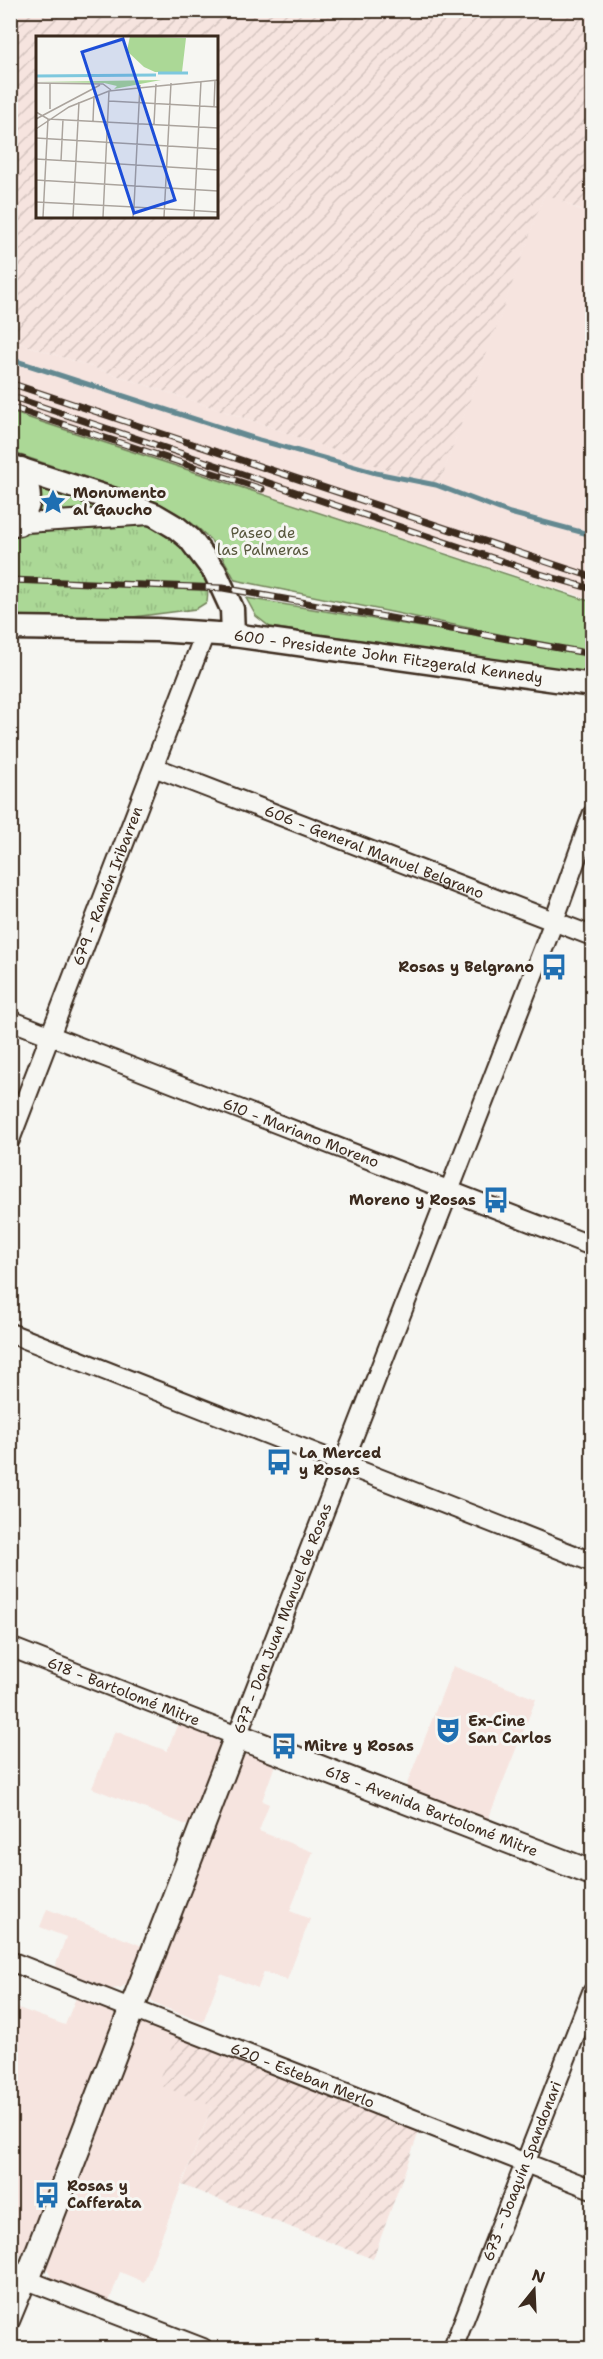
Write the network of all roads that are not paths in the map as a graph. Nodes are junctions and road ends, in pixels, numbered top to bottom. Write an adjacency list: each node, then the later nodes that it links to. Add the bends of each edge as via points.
1 (16, 467): 2 (street, 600 - Presidente John Fitzgerald Kennedy); 3 (street, via 28,484 30,496 27,511)
2 (155, 515): 3 (street); 6 (street, 600 - Presidente John Fitzgerald Kennedy, via 190,539 215,572 232,609)
3 (14, 524)
4 (10, 628): 5 (street)
5 (204, 633): 6 (street); 8 (street, 679 - Ramón Iribarren)
6 (233, 635): 7 (street, 600 - Presidente John Fitzgerald Kennedy)
7 (592, 686)
8 (154, 767): 10 (street, 606 - General Manuel Belgrano); 13 (street, 679 - Ramón Iribarren)
9 (592, 815): 10 (street, 677 - Don Juan Manuel de Rosas)
10 (554, 921): 11 (street, 606 - General Manuel Belgrano); 15 (street, 677 - Don Juan Manuel de Rosas)
11 (592, 936)
12 (10, 1020): 13 (street, 610 - Mariano Moreno)
13 (51, 1037): 14 (street, 679 - Ramón Iribarren); 15 (street, 610 - Mariano Moreno)
14 (10, 1140)
15 (449, 1190): 16 (street, 610 - Mariano Moreno); 18 (street, 677 - Don Juan Manuel de Rosas)
16 (592, 1246)
17 (10, 1333): 18 (street)
18 (342, 1462): 19 (street); 21 (street, 677 - Don Juan Manuel de Rosas)
19 (592, 1562)
20 (10, 1647): 21 (street, 618 - Bartolomé Mitre)
21 (237, 1736): 22 (main road, 618 - Avenida Bartolomé Mitre); 25 (main road, 677 - Don Juan Manuel de Rosas)
22 (592, 1873)
23 (10, 1961): 25 (street, 620 - Esteban Merlo)
24 (592, 1992): 26 (street, 673 - Joaquín Spandonari)
25 (131, 2008): 26 (street, 620 - Esteban Merlo); 28 (main road, 677 - Don Juan Manuel de Rosas)
26 (525, 2162): 27 (street, 620 - Esteban Merlo); 31 (street, 673 - Joaquín Spandonari)
27 (592, 2189)
28 (19, 2276): 29 (street, 677 - Don Juan Manuel de Rosas); 30 (street)
29 (10, 2321)
30 (203, 2349)
31 (453, 2349)

